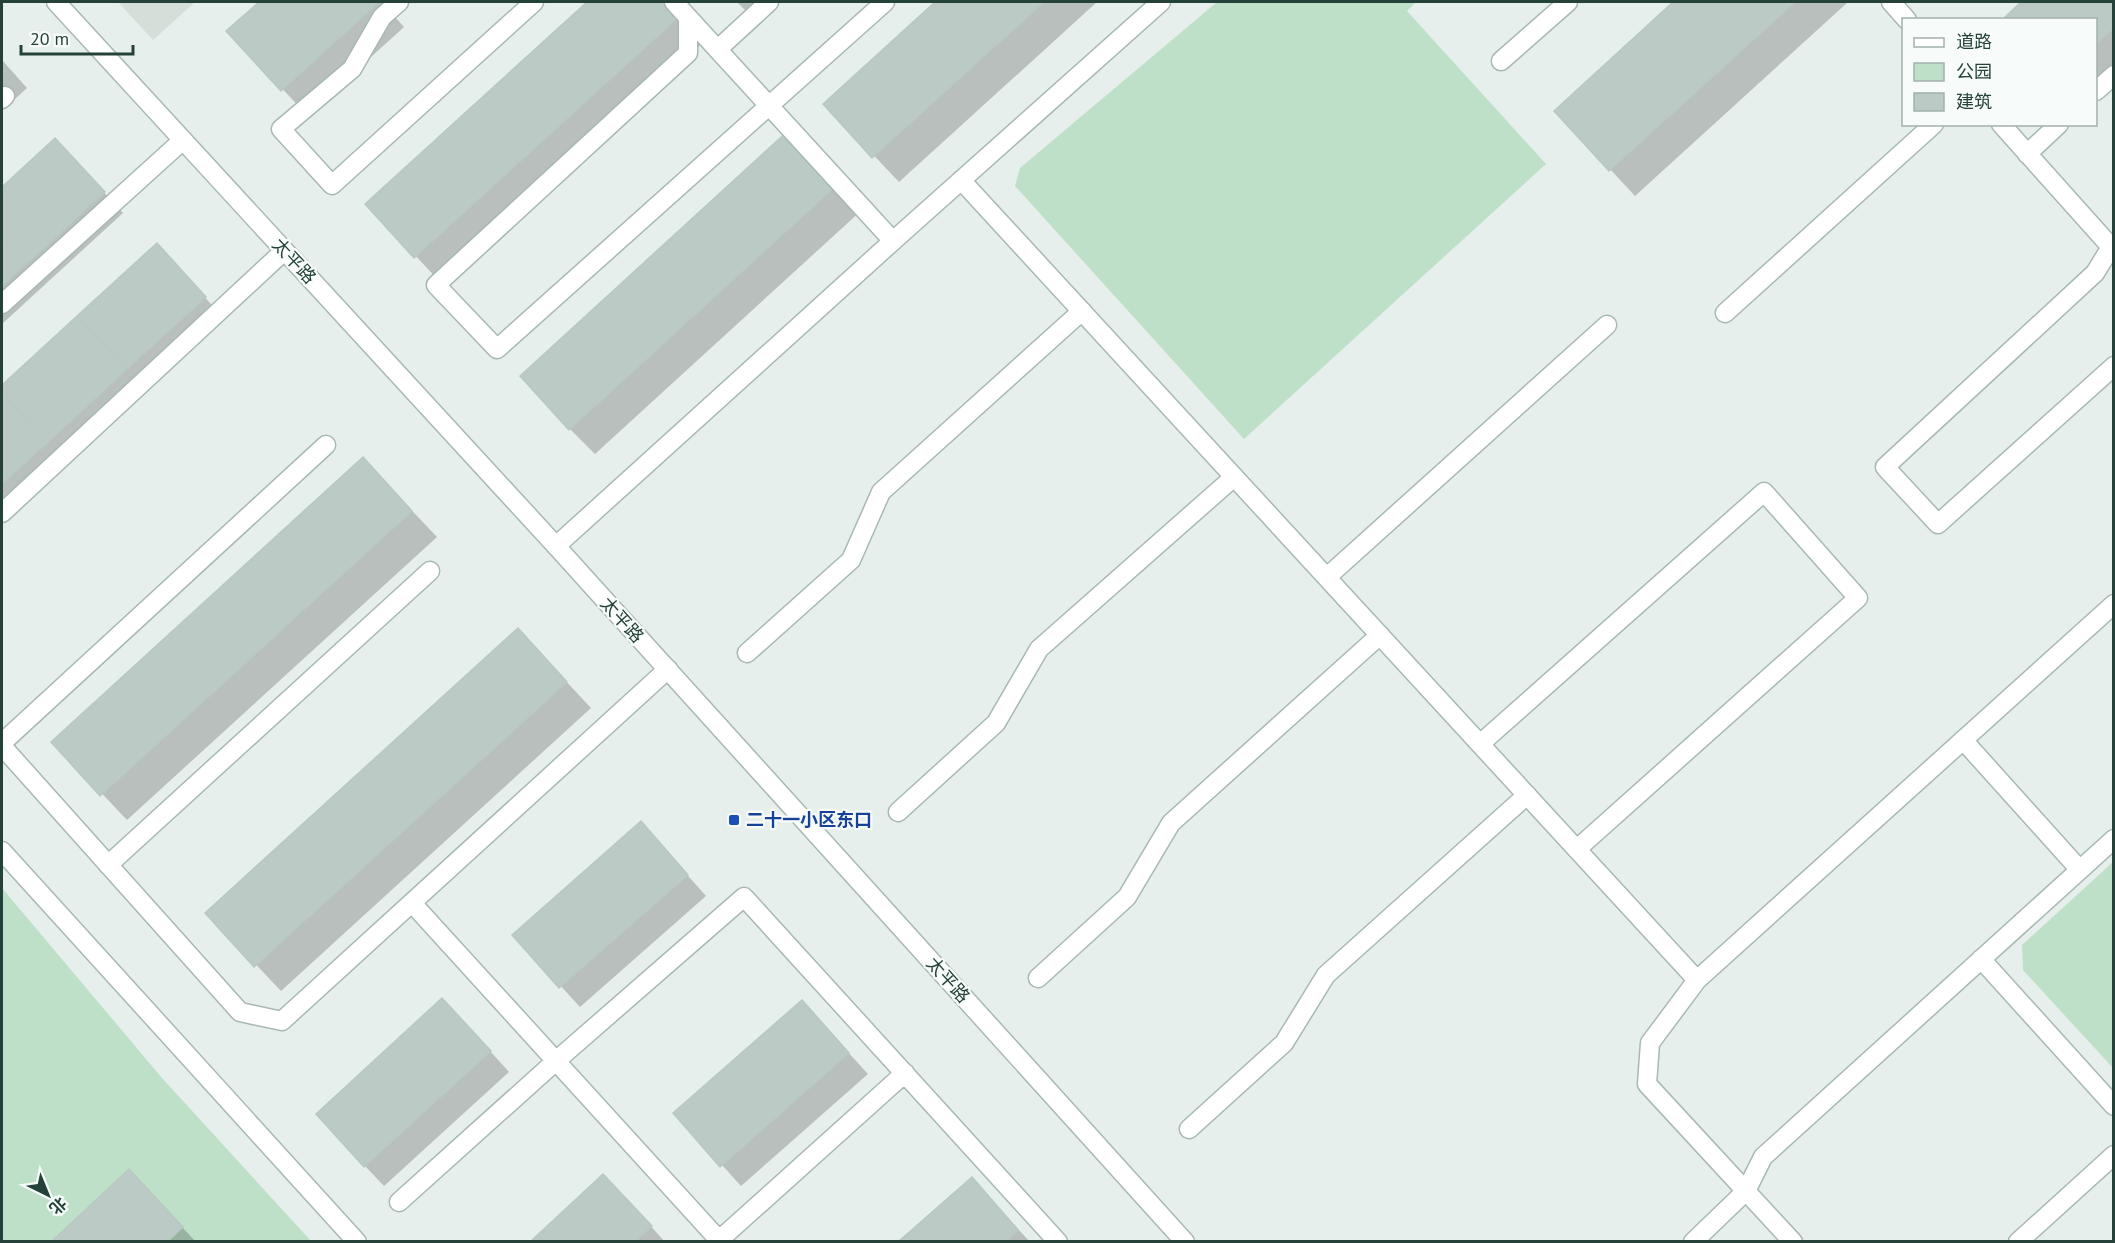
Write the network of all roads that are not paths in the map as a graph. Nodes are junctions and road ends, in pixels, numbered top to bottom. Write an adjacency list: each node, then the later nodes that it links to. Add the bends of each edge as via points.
1 (56, 2): 20 (street, 太平路)
2 (399, 2): 3 (street, via 382,17 351,69 281,129 332,185)
3 (534, 2)
4 (674, 2): 10 (street)
5 (769, 2): 12 (street)
6 (885, 2): 16 (street)
7 (1161, 2): 22 (street)
8 (1568, 2): 13 (street)
9 (1891, 2): 11 (street)
10 (688, 16): 12 (street); 16 (street, via 688,53 436,285 497,349)
11 (1906, 18)
12 (718, 49): 16 (street)
13 (1501, 61)
14 (2114, 75): 15 (street)
15 (2097, 90)
16 (770, 105): 23 (street)
17 (1932, 126): 28 (street)
18 (2003, 126): 21 (street)
19 (2057, 126): 21 (street)
20 (183, 140): 25 (street, 太平路); 26 (street)
21 (2027, 154): 24 (street)
22 (961, 180): 23 (street); 27 (street)
23 (893, 241): 34 (street)
24 (2112, 247): 30 (street, via 2095,273 1885,467 1938,524)
25 (284, 251): 33 (street); 34 (street, 太平路)
26 (2, 304)
27 (1082, 311): 32 (street); 39 (street, via 881,492 850,560)
28 (1725, 313)
29 (1607, 325): 36 (street)
30 (2114, 366)
31 (326, 445): 43 (street)
32 (1234, 477): 36 (street); 45 (street, via 1039,649 996,723)
33 (2, 513)
34 (556, 546): 40 (street, 太平路)
35 (430, 571): 49 (street)
36 (1327, 578): 38 (street)
37 (2114, 604): 41 (street)
38 (1380, 635): 42 (street); 53 (street, via 1171,823 1127,897)
39 (747, 653)
40 (668, 669): 51 (street); 65 (street, 太平路)
41 (1963, 740): 50 (street); 54 (street)
42 (1480, 744): 44 (street); 47 (street, via 1764,492 1858,598)
43 (2, 745): 49 (street)
44 (1527, 795): 47 (street); 58 (street, via 1326,975 1284,1043)
45 (898, 812)
46 (2114, 839): 50 (street)
47 (1577, 849): 54 (street)
48 (2, 851): 64 (street)
49 (108, 865): 51 (street, via 240,1011 282,1022)
50 (2080, 870): 52 (street)
51 (412, 903): 55 (street)
52 (1981, 959): 57 (street); 60 (street, via 1763,1157)
53 (1038, 978)
54 (1697, 980): 60 (street, via 1650,1043 1647,1084)
55 (557, 1060): 56 (street, via 744,897); 61 (street); 62 (street)
56 (904, 1073): 62 (street); 63 (street)
57 (2114, 1106)
58 (1189, 1129)
59 (2114, 1155): 68 (street)
60 (1746, 1191): 66 (street); 67 (street)
61 (399, 1202)
62 (718, 1241)
63 (1056, 1241)
64 (357, 1242)
65 (1185, 1242)
66 (1693, 1242)
67 (1793, 1242)
68 (2018, 1242)

